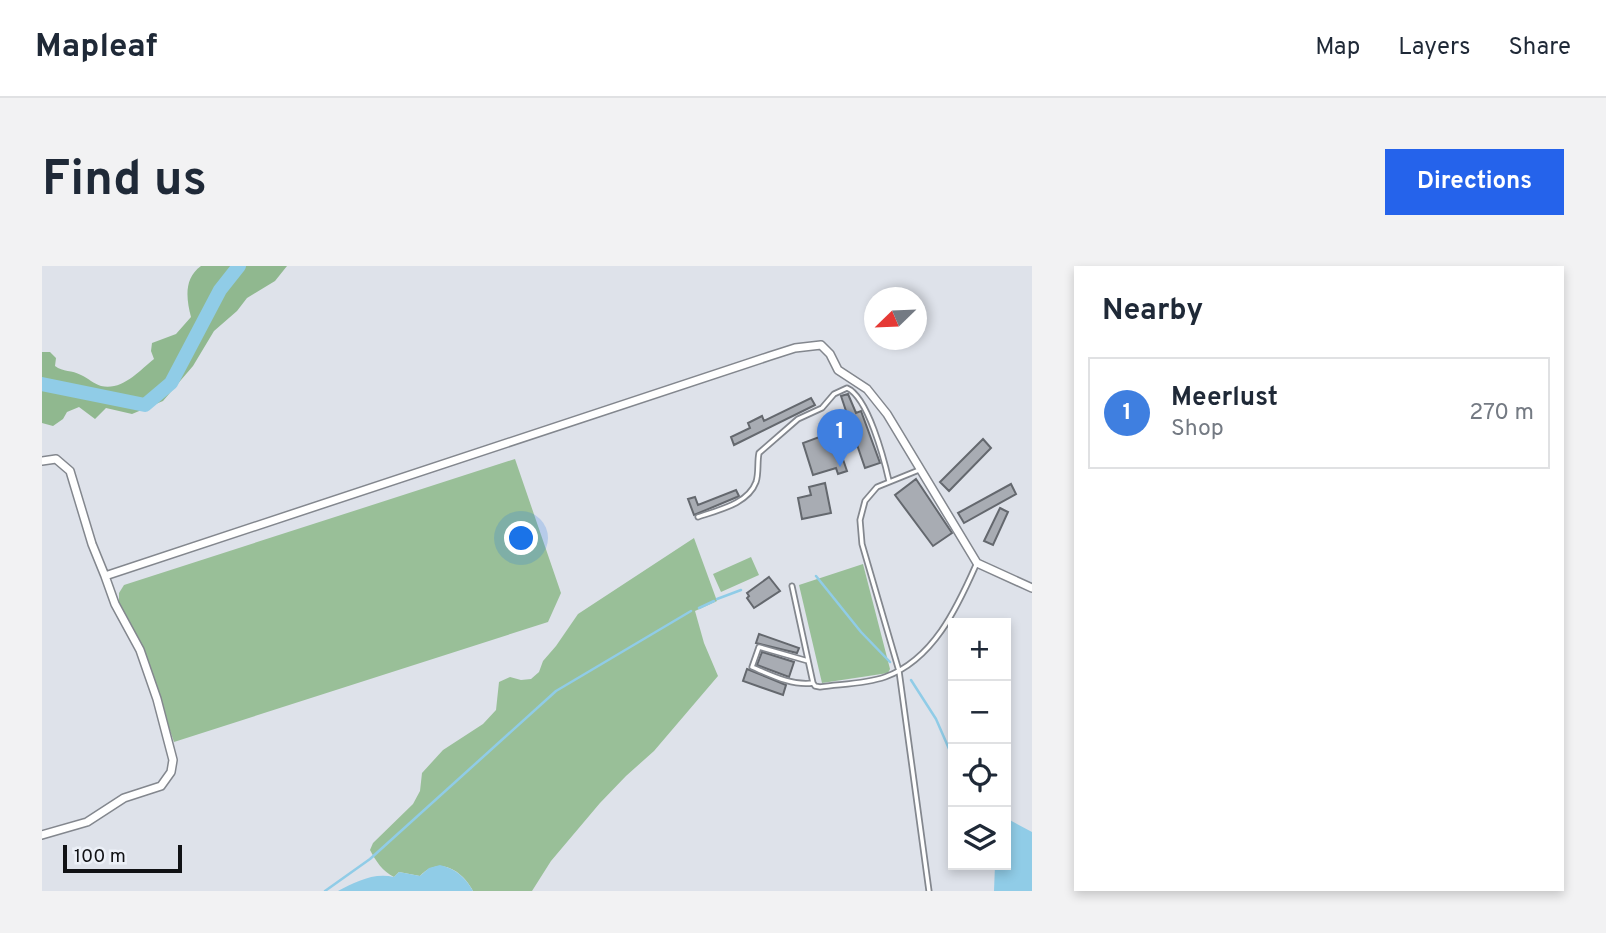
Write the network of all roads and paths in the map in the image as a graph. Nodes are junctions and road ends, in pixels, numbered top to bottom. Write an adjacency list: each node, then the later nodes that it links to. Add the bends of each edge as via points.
1 (42, 461): 6 (street, via 56,459 70,471)
2 (919, 470): 3 (lane); 5 (street); 6 (street, via 875,397 843,375 826,349 815,344)
3 (889, 481): 4 (lane, via 878,439 853,391 847,388 765,446 758,456 757,481 744,498); 10 (lane, via 868,496 860,520 862,544)
4 (698, 517)
5 (977, 563): 8 (street); 10 (lane, via 938,637)
6 (105, 576): 12 (street, via 157,699 173,760 171,772 160,786 124,798 87,822)
7 (792, 586): 9 (lane)
8 (1032, 588)
9 (808, 661): 11 (lane); 11 (lane, via 759,647 752,667 787,681)
10 (899, 671): 11 (lane, via 820,687); 13 (lane)
11 (813, 683)
12 (42, 835)
13 (929, 891)

